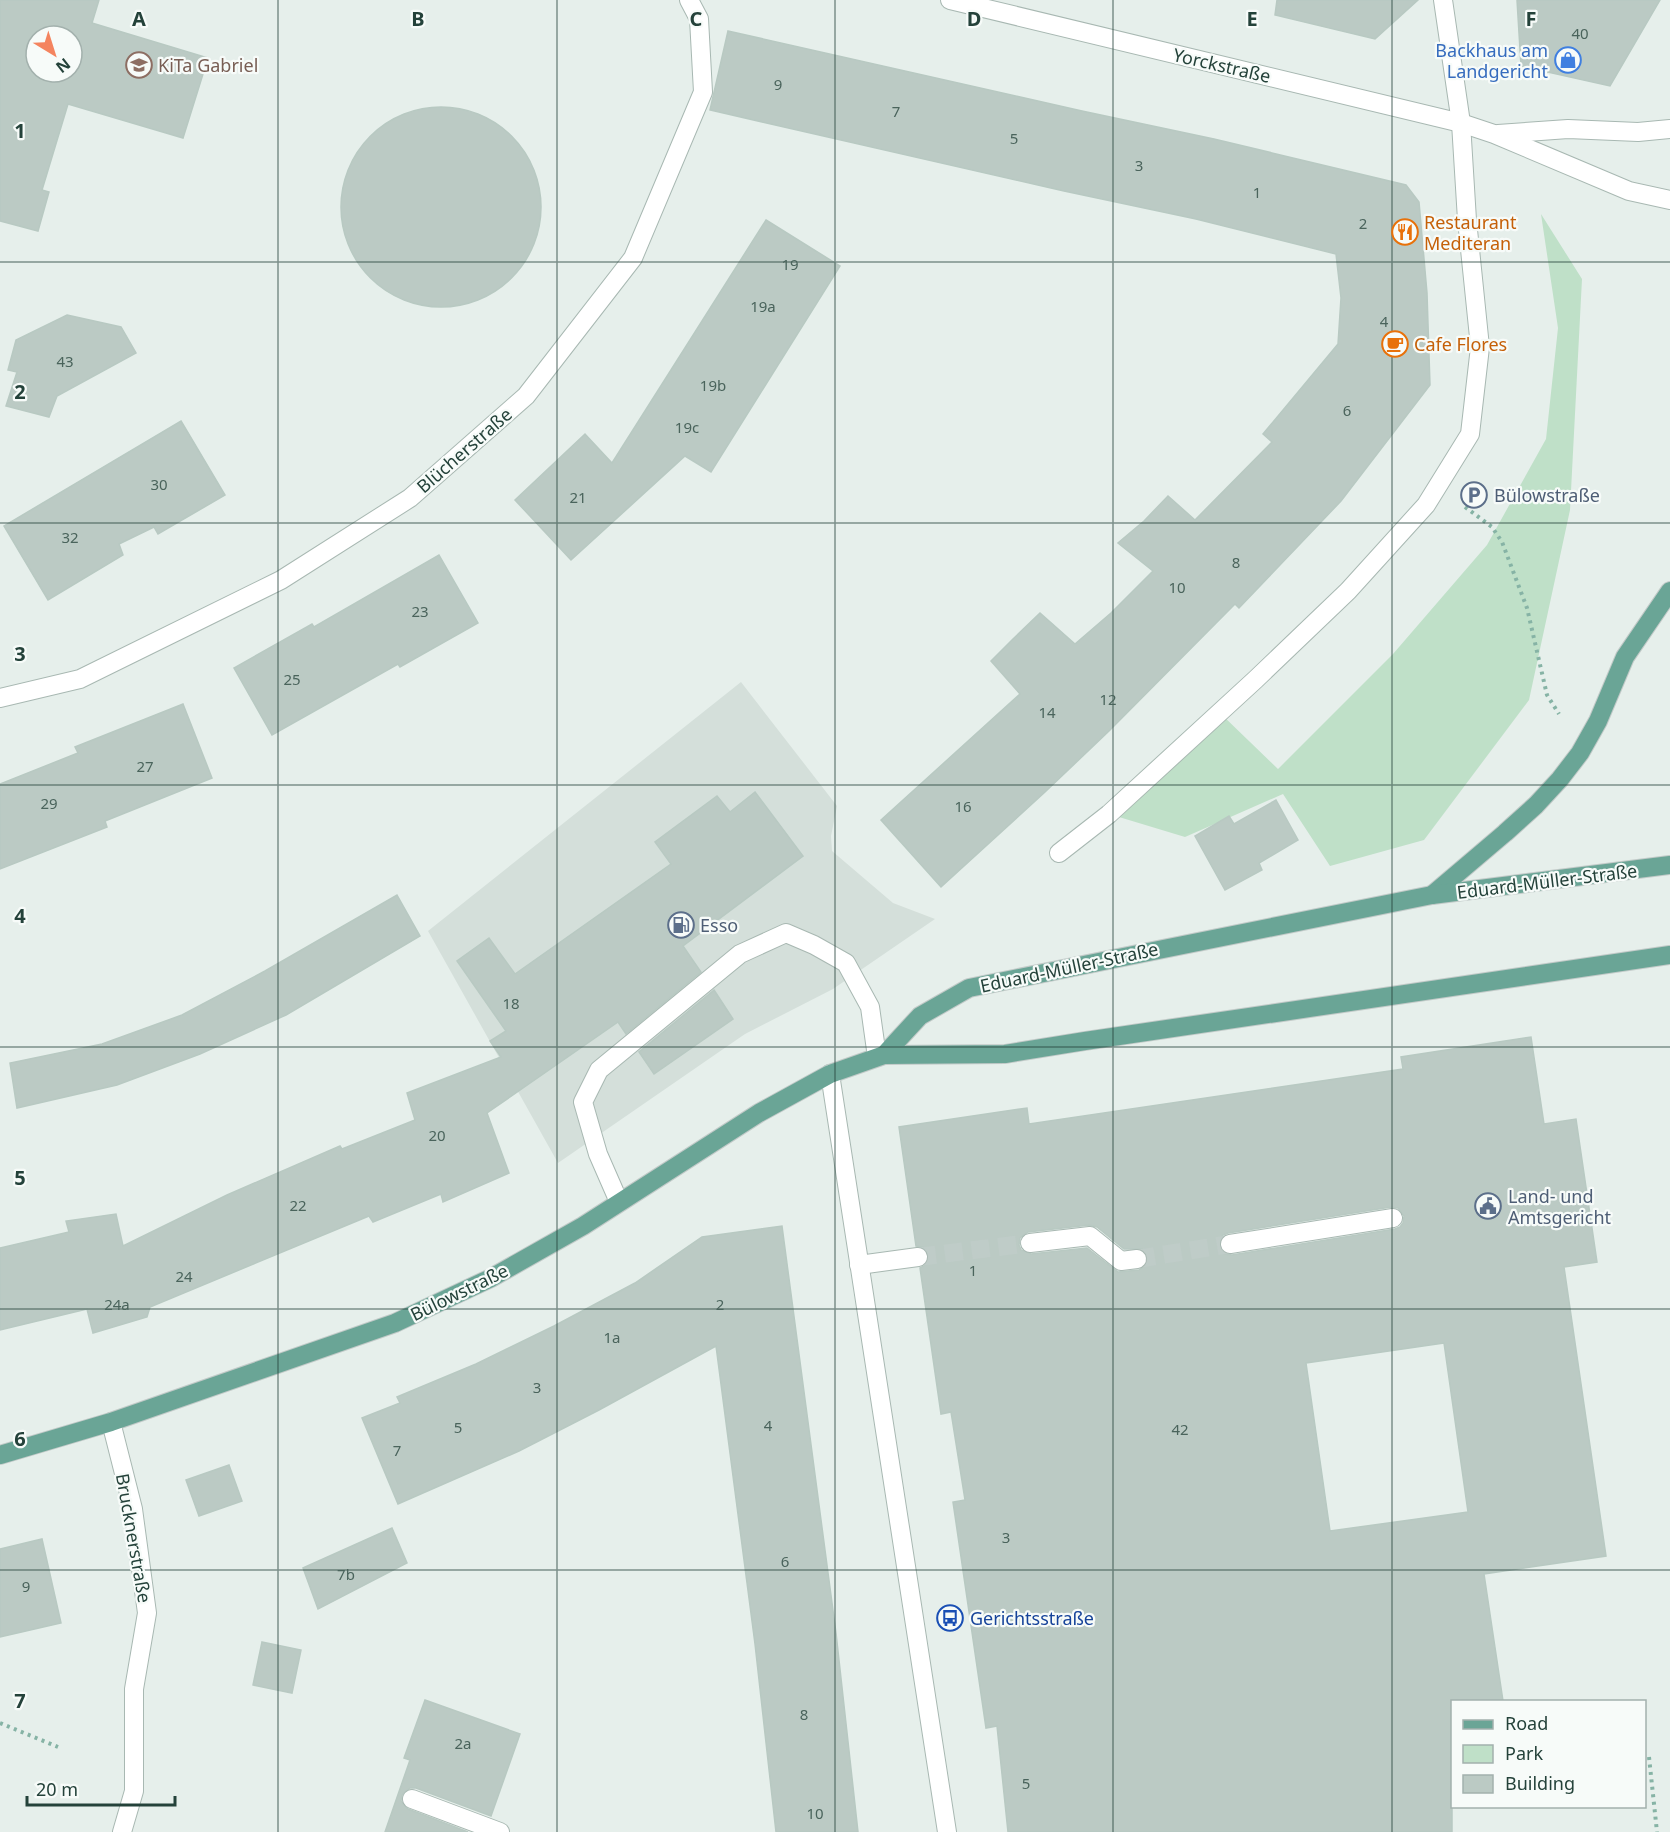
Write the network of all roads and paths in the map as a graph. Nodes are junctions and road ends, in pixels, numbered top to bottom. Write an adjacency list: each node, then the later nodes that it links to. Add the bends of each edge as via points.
1 (689, 0): 10 (street, Blücherstraße, via 699,19 703,92 633,258 526,396 410,498 281,580 80,679)
2 (950, 0): 4 (street, Yorckstraße)
3 (1443, 0): 4 (street)
4 (1461, 123): 6 (street, Yorckstraße); 8 (street, via 1480,347 1470,434)
5 (1670, 129): 6 (street, Yorckstraße)
6 (1494, 134): 7 (street, Yorckstraße, via 1629,191)
7 (1670, 200)
8 (1438, 486): 11 (path, via 1492,527 1502,542 1527,608 1547,695); 12 (street, via 1426,505 1348,591 1109,814)
9 (1670, 591): 16 (main road, via 1625,657 1598,721 1560,779 1506,833)
10 (0, 698)
11 (1558, 714)
12 (1059, 854)
13 (1670, 859): 14 (main road)
14 (1670, 865): 15 (main road); 16 (main road, Eduard-Müller-Straße)
15 (1670, 883)
16 (1432, 895): 18 (main road, Eduard-Müller-Straße, via 969,988 920,1016)
17 (1670, 955): 18 (main road, via 1005,1054)
18 (880, 1056): 19 (main road, Bülowstraße); 20 (street, via 870,1007 846,963 786,933 740,954 599,1070 583,1102 598,1154)
19 (830, 1074): 20 (main road, Bülowstraße, via 759,1113); 26 (street)
20 (619, 1202): 27 (main road, Bülowstraße, via 491,1278 395,1323)
21 (1393, 1218): 23 (street)
22 (1030, 1243): 25 (street, via 1090,1236 1121,1261)
23 (1230, 1244)
24 (918, 1257): 26 (street)
25 (1137, 1259)
26 (859, 1264): 35 (street)
27 (111, 1422): 28 (main road, Bülowstraße); 33 (street, Brucknerstraße, via 133,1509 147,1613 134,1689 134,1791)
28 (0, 1455)
29 (0, 1723): 30 (path)
30 (58, 1747)
31 (1649, 1757): 36 (path)
32 (412, 1799): 34 (street)
33 (122, 1832)
34 (500, 1832)
35 (947, 1832)
36 (1657, 1832)

